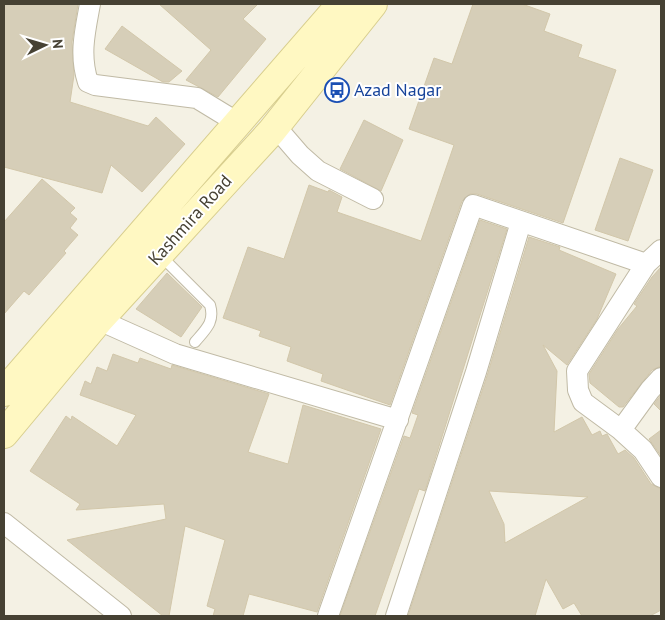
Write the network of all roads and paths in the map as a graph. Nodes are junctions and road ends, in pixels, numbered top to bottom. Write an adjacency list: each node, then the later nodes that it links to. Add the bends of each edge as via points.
1 (90, 4): 4 (street, via 82,49 88,82 197,98)
2 (341, 4): 4 (main road, Kashmira Road)
3 (373, 4): 5 (main road, Kashmira Road)
4 (238, 124): 14 (main road, Kashmira Road)
5 (275, 126): 6 (street, via 318,171); 9 (main road, Kashmira Road)
6 (373, 199)
7 (521, 222): 10 (street); 15 (street, via 473,205); 22 (street)
8 (661, 250): 10 (street)
9 (159, 254): 11 (main road, Kashmira Road); 12 (lane, via 210,305 211,323)
10 (646, 264): 16 (street, via 577,371 576,379 583,402)
11 (99, 320): 15 (street, via 175,354); 17 (main road, Kashmira Road)
12 (195, 342)
13 (661, 378): 16 (street)
14 (5, 387)
15 (398, 420): 21 (street)
16 (621, 430): 18 (street, via 642,450)
17 (4, 434)
18 (661, 477)
19 (4, 523): 20 (street)
20 (121, 616)
21 (328, 616)
22 (396, 616)

